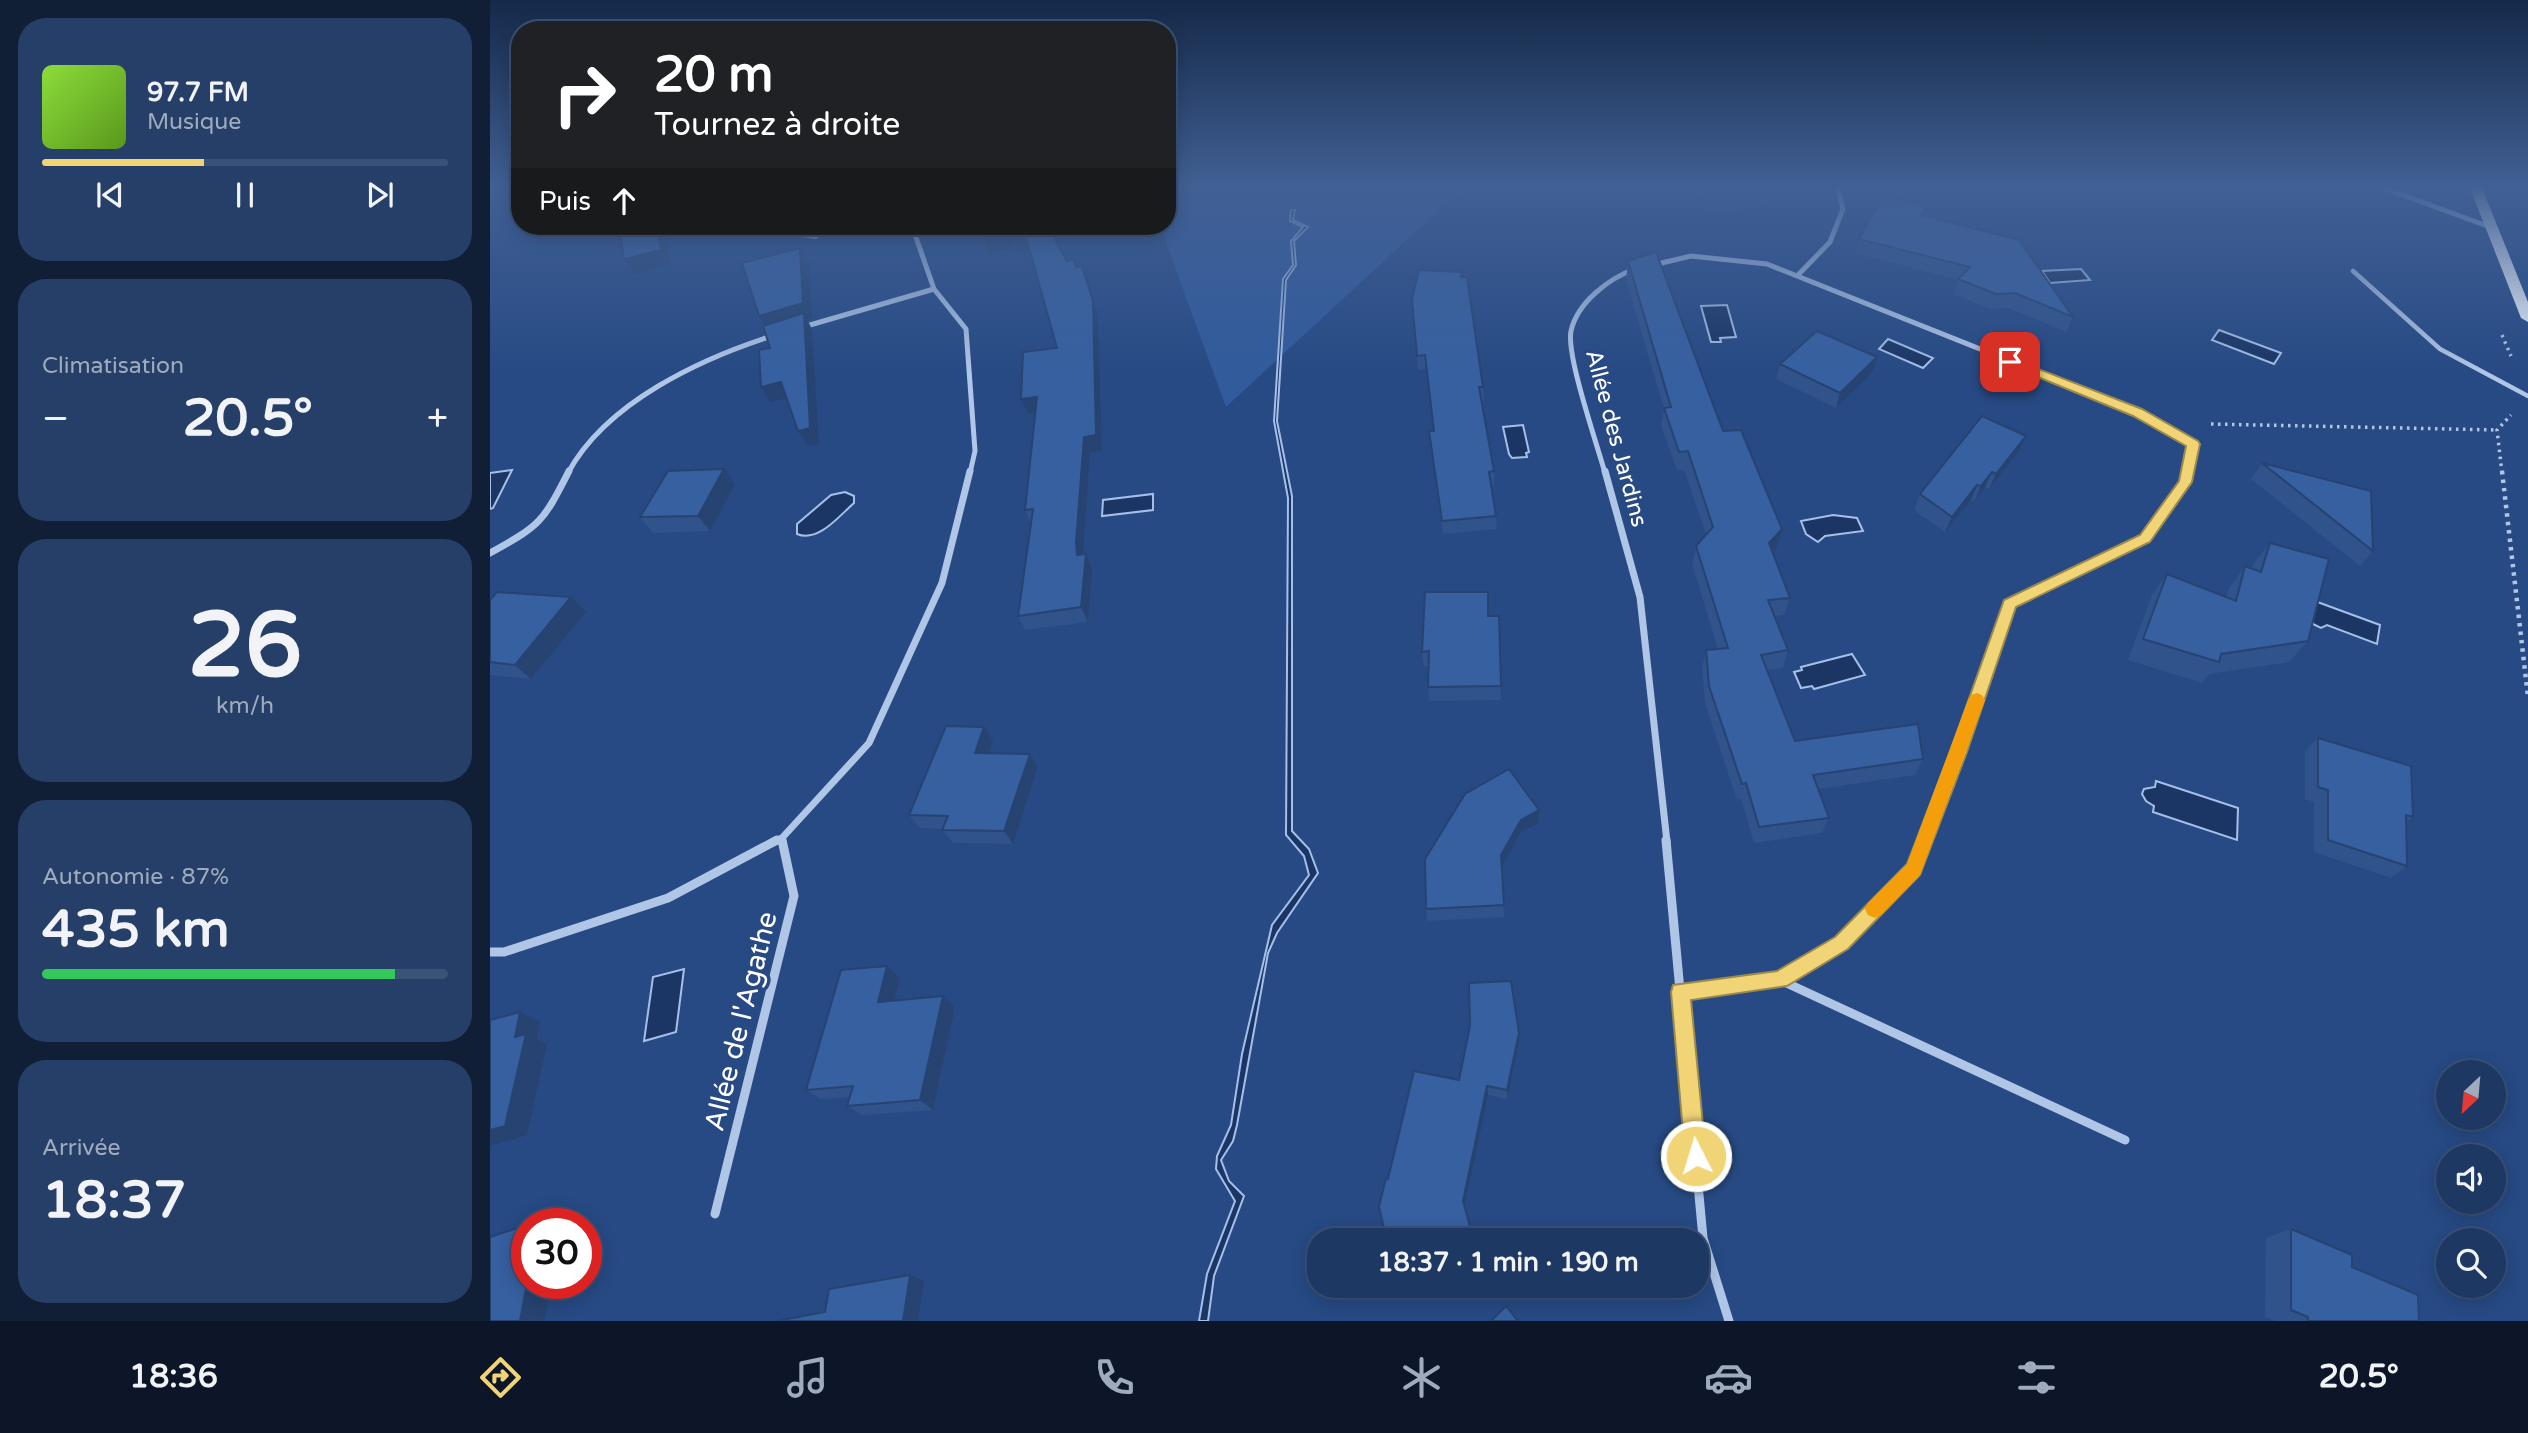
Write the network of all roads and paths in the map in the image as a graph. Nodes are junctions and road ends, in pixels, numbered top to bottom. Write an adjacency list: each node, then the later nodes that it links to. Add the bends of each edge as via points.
1 (920, 250): 6 (street)
2 (1823, 250): 5 (street)
3 (2499, 250): 7 (main road)
4 (2353, 271): 10 (lane, via 2440,349)
5 (1798, 275): 12 (street, Allée des Jardins, via 2137,412); 19 (street, Allée des Jardins, via 1767,264 1691,256 1627,271 1590,298 1571,330 1573,359 1640,597)
6 (934, 289): 8 (street); 16 (street, via 965,329 975,451 942,583 869,743)
7 (2528, 318)
8 (794, 330)
9 (781, 334): 14 (street, via 677,374 615,416 578,456 543,521)
10 (2528, 396)
11 (2512, 414): 13 (path)
12 (2165, 428): 13 (path, via 2186,424); 18 (street, Allée des Jardins, via 2193,444 2185,482 2145,538 2009,604 1914,869 1842,943)
13 (2497, 430): 15 (path)
14 (490, 553)
15 (2528, 697)
16 (782, 838): 17 (street, via 668,898 504,952); 21 (street, Allée de l'Agathe, via 794,896)
17 (490, 951)
18 (1780, 980): 19 (street); 20 (street)
19 (1680, 992): 22 (street, Allée des Jardins, via 1703,1238)
20 (2125, 1140)
21 (715, 1214)
22 (1728, 1321)

